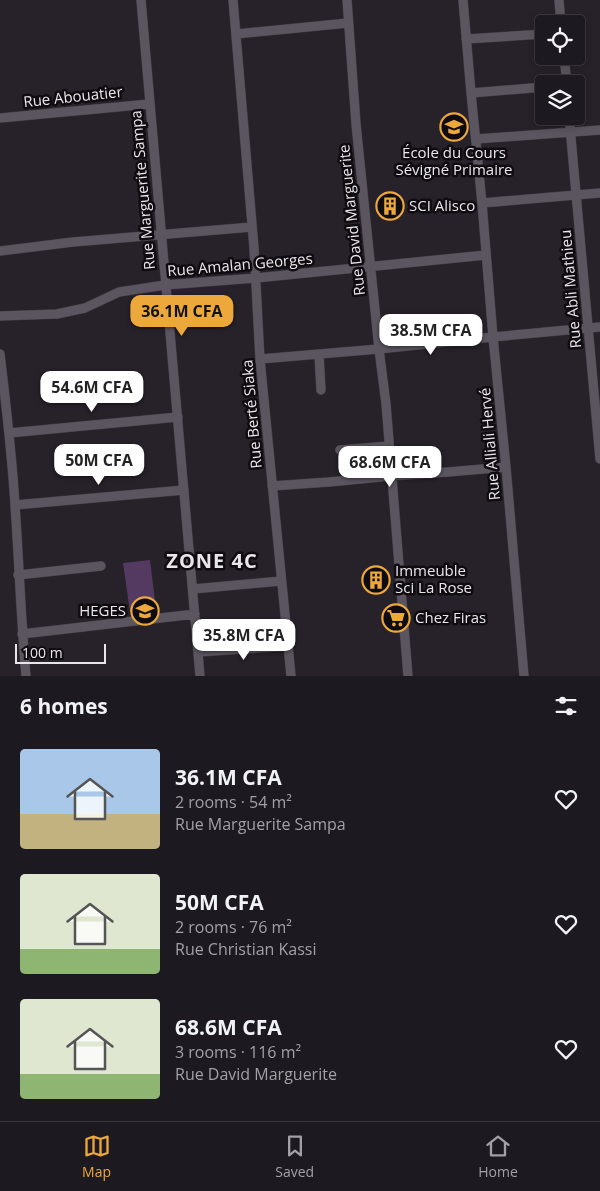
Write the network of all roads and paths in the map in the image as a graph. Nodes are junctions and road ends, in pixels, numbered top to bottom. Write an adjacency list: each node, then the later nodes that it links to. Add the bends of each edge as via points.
1 (141, 0): 13 (street, Rue Marguerite Sampa)
2 (233, 0): 8 (street, Rue Berté Siaka)
3 (347, 0): 7 (street, Rue David Marguerite)
4 (463, 0): 10 (street, Rue Alliali Hervé)
5 (559, 0): 6 (street)
6 (560, 15)
7 (348, 23): 8 (street); 26 (street, Rue David Marguerite)
8 (236, 34): 22 (street, Rue Berté Siaka)
9 (535, 35): 10 (street)
10 (466, 39): 12 (street, Rue Alliali Hervé)
11 (535, 87): 12 (street)
12 (471, 93): 18 (street, Rue Alliali Hervé)
13 (149, 104): 14 (street, Rue Abouatier); 23 (street, Rue Marguerite Sampa)
14 (0, 118)
15 (570, 125): 17 (street, Rue Abli Mathieu)
16 (600, 130): 17 (street)
17 (571, 132): 18 (street); 20 (street, Rue Abli Mathieu)
18 (476, 139): 21 (street, Rue Alliali Hervé)
19 (600, 193): 20 (street)
20 (577, 194): 21 (street); 31 (street, Rue Abli Mathieu)
21 (482, 203): 25 (street, Rue Alliali Hervé)
22 (252, 227): 23 (street); 27 (street, Rue Berté Siaka)
23 (161, 234): 24 (street); 28 (street, Rue Marguerite Sampa)
24 (0, 251)
25 (486, 255): 26 (street, Rue Amalan Georges); 32 (street, Rue Alliali Hervé)
26 (370, 266): 27 (street, Rue Amalan Georges); 33 (street, Rue David Marguerite)
27 (256, 278): 28 (street, Rue Amalan Georges); 36 (street, Rue Berté Siaka)
28 (165, 285): 29 (street, Rue Amalan Georges, via 119,292 85,308 57,314); 39 (street, Rue Marguerite Sampa)
29 (0, 316)
30 (600, 327): 31 (street)
31 (588, 328): 32 (street); 43 (street, Rue Abli Mathieu)
32 (493, 337): 33 (street); 44 (street, Rue Alliali Hervé)
33 (379, 349): 35 (street); 41 (street, Rue David Marguerite)
34 (0, 354): 38 (street)
35 (319, 355): 36 (street); 37 (street)
36 (260, 359): 46 (street, Rue Berté Siaka)
37 (321, 390)
38 (3, 413): 40 (street)
39 (178, 417): 40 (street); 47 (street, Rue Marguerite Sampa)
40 (9, 433): 48 (street)
41 (389, 446): 42 (street); 45 (street, Rue David Marguerite)
42 (340, 450)
43 (600, 459)
44 (506, 467): 45 (street); 61 (street, Rue Alliali Hervé)
45 (391, 476): 46 (street); 60 (street, Rue David Marguerite)
46 (272, 486): 51 (street, Rue Berté Siaka)
47 (184, 490): 48 (street); 52 (street, Rue Marguerite Sampa)
48 (15, 505): 50 (street)
49 (101, 566): 50 (street)
50 (18, 575): 54 (street)
51 (281, 581): 52 (street); 55 (street, Rue Berté Siaka)
52 (193, 590): 53 (street, Rue Marguerite Sampa)
53 (195, 614): 54 (street); 56 (street, Rue Marguerite Sampa)
54 (22, 634): 57 (street)
55 (288, 646): 56 (street); 59 (street, Rue Berté Siaka)
56 (198, 652): 58 (street, Rue Marguerite Sampa)
57 (26, 676)
58 (200, 676)
59 (290, 676)
60 (408, 676)
61 (524, 676)

